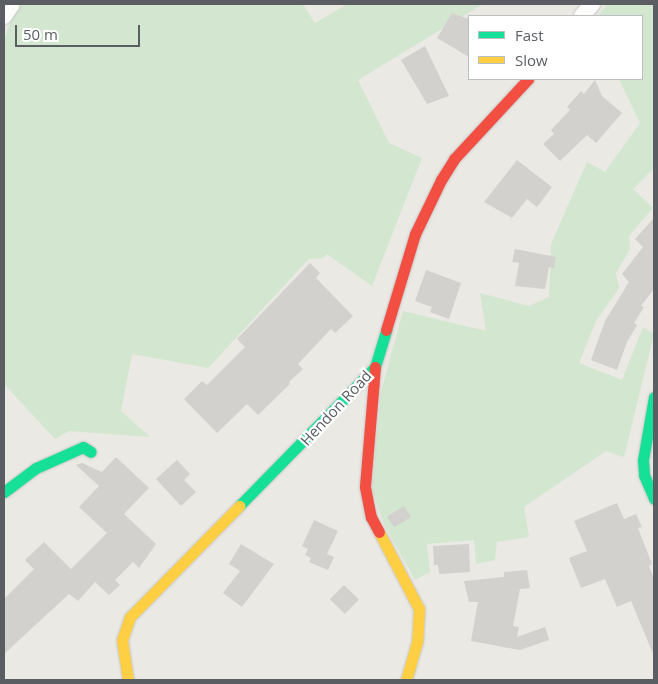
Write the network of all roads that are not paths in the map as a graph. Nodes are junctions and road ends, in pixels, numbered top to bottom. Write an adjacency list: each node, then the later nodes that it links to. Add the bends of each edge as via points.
1 (12, 4): 4 (street)
2 (592, 4): 3 (street)
3 (583, 15)
4 (4, 16)
5 (527, 80): 6 (street, Hendon Road, via 483,125 441,180 415,234)
6 (375, 366): 11 (street, Hendon Road, via 320,427 130,617 122,640); 12 (street, via 365,487 370,517 419,609 417,642)
7 (654, 397): 10 (street, via 643,460 644,475)
8 (91, 452): 9 (street, via 83,447 36,468)
9 (4, 492)
10 (654, 499)
11 (128, 680)
12 (406, 680)

